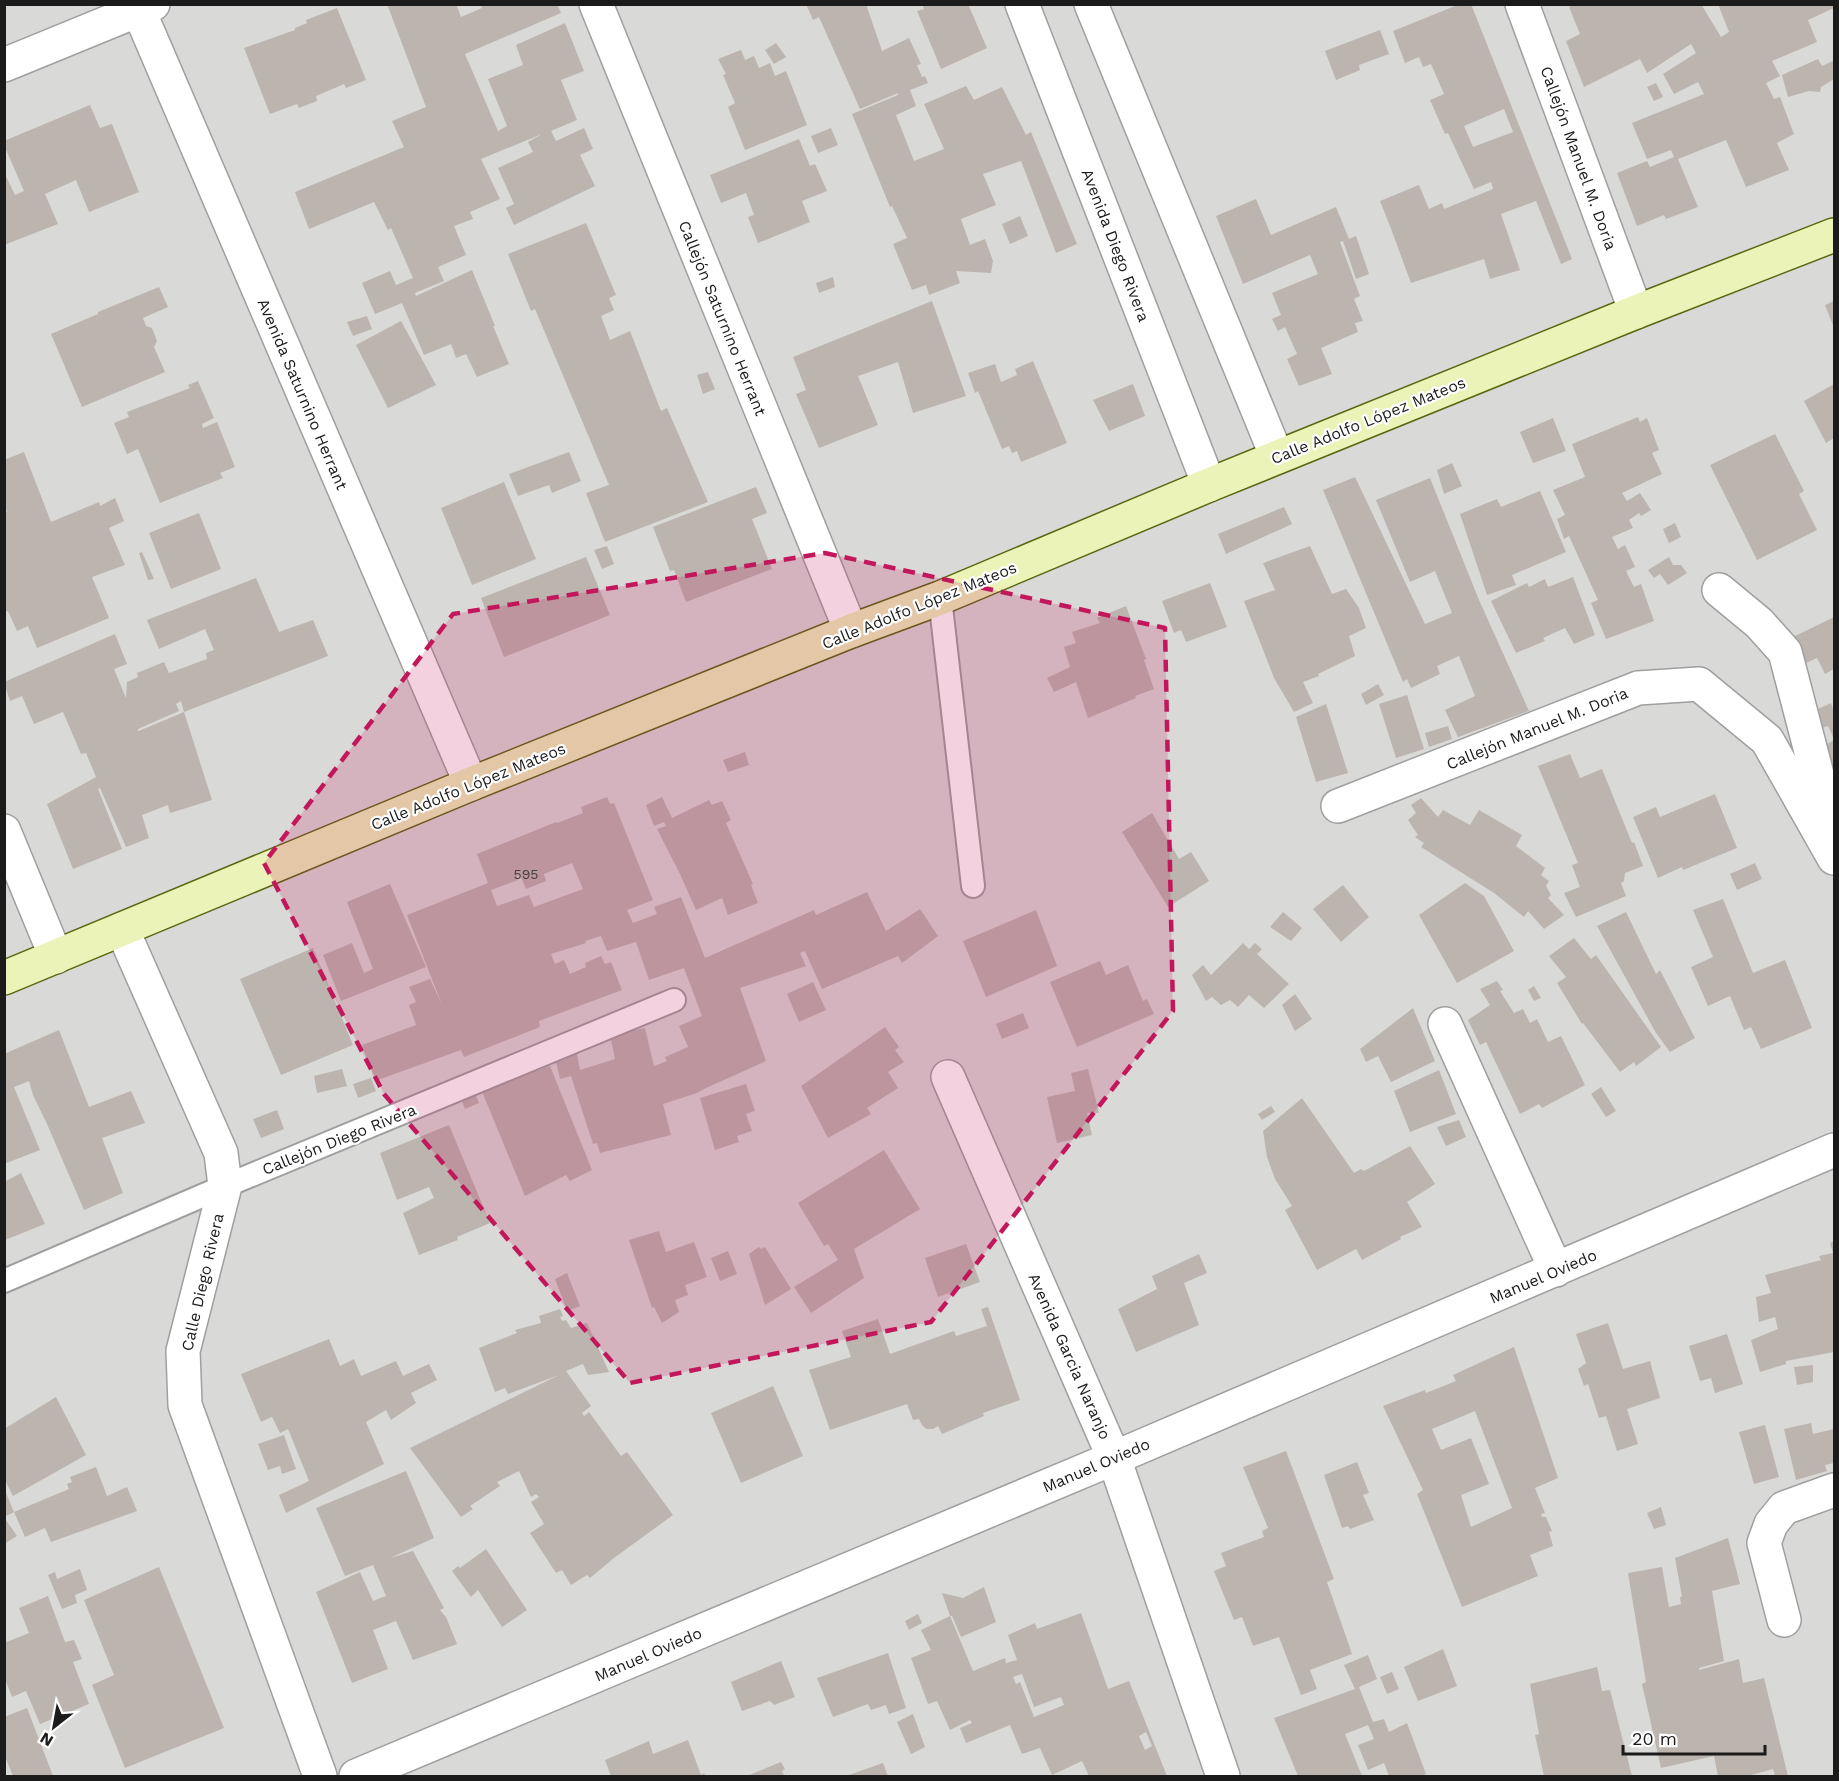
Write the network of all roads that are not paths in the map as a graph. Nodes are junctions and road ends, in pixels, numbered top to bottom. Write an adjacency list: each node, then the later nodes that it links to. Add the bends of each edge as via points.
1 (596, 4): 13 (street, Callejón Saturnino Herrant)
2 (1022, 4): 10 (street, Avenida Diego Rivera)
3 (1091, 4): 9 (street)
4 (1522, 4): 8 (street, Callejón Manuel M. Doria)
5 (143, 6): 6 (street); 14 (street, Avenida Saturnino Herrant)
6 (4, 65)
7 (1834, 235): 8 (main road, Calle Adolfo López Mateos)
8 (1636, 312): 9 (main road, Calle Adolfo López Mateos)
9 (1277, 457): 10 (main road, Calle Adolfo López Mateos)
10 (1209, 484): 12 (main road, Calle Adolfo López Mateos)
11 (1719, 590): 17 (street, via 1759,622 1785,652)
12 (940, 598): 13 (main road, Calle Adolfo López Mateos); 19 (lane)
13 (851, 631): 14 (main road, Calle Adolfo López Mateos)
14 (471, 784): 20 (main road, Calle Adolfo López Mateos)
15 (1338, 807): 18 (street, Callejón Manuel M. Doria, via 1638,688 1699,684 1767,740)
16 (4, 831): 21 (street)
17 (1834, 841)
18 (1834, 858)
19 (974, 886)
20 (122, 929): 21 (main road, Calle Adolfo López Mateos); 27 (street, Calle Diego Rivera, via 221,1153)
21 (56, 957): 22 (main road, Calle Adolfo López Mateos)
22 (4, 978)
23 (674, 1000): 27 (lane, Callejón Diego Rivera)
24 (1445, 1024): 28 (street)
25 (948, 1077): 30 (street, Avenida Garcia Naranjo)
26 (1834, 1155): 28 (street, Manuel Oviedo)
27 (225, 1186): 29 (lane, Callejón Diego Rivera); 33 (street, Calle Diego Rivera, via 183,1351 184,1405)
28 (1556, 1270): 30 (street, Manuel Oviedo)
29 (4, 1281)
30 (1114, 1458): 34 (street, Manuel Oviedo); 35 (street, Avenida Garcia Naranjo)
31 (1834, 1490): 32 (street, via 1784,1508 1771,1524 1764,1543)
32 (1784, 1620)
33 (320, 1776)
34 (356, 1776)
35 (1223, 1776)

